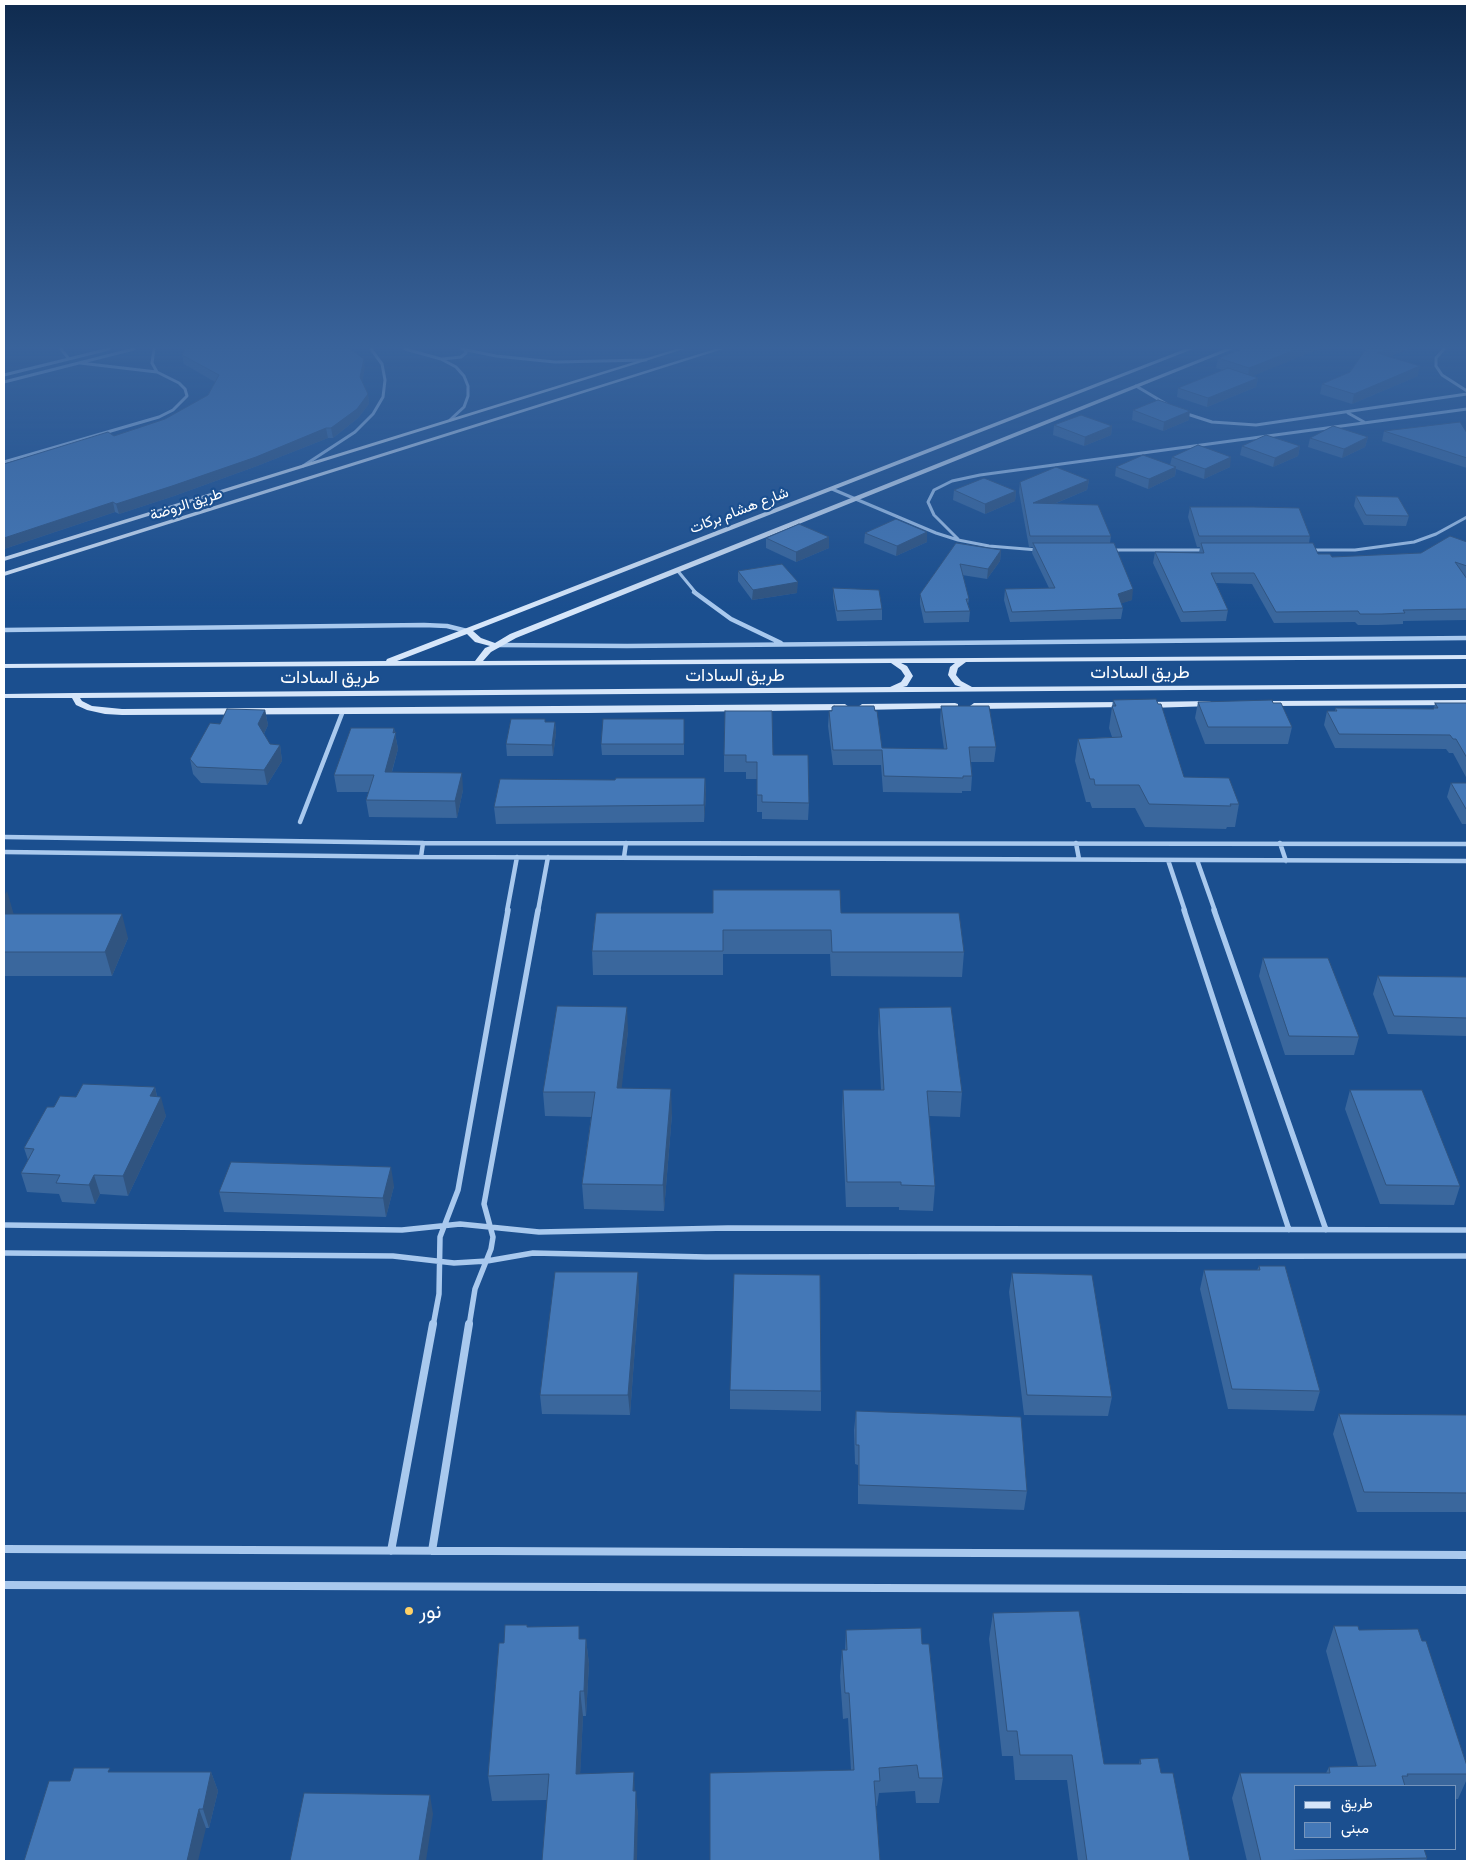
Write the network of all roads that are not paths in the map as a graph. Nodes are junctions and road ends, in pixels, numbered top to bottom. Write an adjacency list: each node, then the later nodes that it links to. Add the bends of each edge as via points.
1 (93, 436): 8 (street)
2 (350, 436): 9 (street)
3 (399, 436): 9 (street, طريق الروضة)
4 (443, 436): 14 (street, طريق الروضة)
5 (967, 436): 10 (street, شارع هشام بركات)
6 (1010, 436): 11 (street, شارع هشام بركات)
7 (1268, 436): 15 (street, via 952,481 934,490 928,502 934,515)
8 (4, 462)
9 (303, 466): 13 (street, طريق الروضة)
10 (832, 489): 11 (street); 26 (street, شارع هشام بركات)
11 (854, 498): 15 (street); 23 (street, شارع هشام بركات)
12 (1467, 517): 20 (street, via 1428,536 1386,547)
13 (108, 527): 14 (street); 16 (street, طريق الروضة)
14 (122, 537): 21 (street, طريق الروضة)
15 (958, 540): 17 (street, via 989,546)
16 (55, 543): 21 (street); 22 (street, طريق الروضة)
17 (1047, 550)
18 (1104, 550): 19 (street)
19 (1212, 550)
20 (1301, 550)
21 (69, 554): 24 (street, طريق الروضة)
22 (4, 559)
23 (676, 570): 28 (street, via 710,605); 29 (street, شارع هشام بركات)
24 (4, 574)
25 (4, 630): 26 (street, via 430,625)
26 (468, 631): 29 (street, via 478,640); 34 (street, شارع هشام بركات)
27 (1467, 638): 28 (street)
28 (784, 644): 29 (street)
29 (495, 645): 33 (street, شارع هشام بركات)
30 (1467, 657): 31 (street, طريق السادات)
31 (964, 660): 32 (street, طريق السادات); 37 (street, via 954,667 952,675 958,683)
32 (892, 661): 33 (street, طريق السادات); 38 (street, via 904,668 909,676 904,684)
33 (477, 663): 34 (street, طريق السادات)
34 (382, 664): 35 (street, طريق السادات)
35 (4, 666)
36 (1467, 686): 37 (street, طريق السادات)
37 (972, 689): 38 (street, طريق السادات)
38 (892, 690): 39 (street, طريق السادات)
39 (492, 692): 40 (street, طريق السادات); 46 (street)
40 (74, 695): 41 (street, طريق السادات); 45 (street, via 84,705 105,711)
41 (4, 696)
42 (1467, 703): 44 (street)
43 (1223, 704): 46 (street)
44 (1262, 704)
45 (344, 711): 46 (street); 47 (street)
46 (486, 711)
47 (300, 822)
48 (4, 837): 49 (street)
49 (422, 843): 50 (street); 55 (street)
50 (626, 843): 51 (street); 58 (street)
51 (1076, 843): 52 (street); 59 (street)
52 (1280, 843): 53 (street); 62 (street)
53 (1467, 844)
54 (4, 852): 55 (street)
55 (421, 857): 56 (street)
56 (517, 857): 57 (street); 65 (street, via 458,1190)
57 (548, 857): 58 (street); 66 (street, via 484,1204)
58 (624, 857): 59 (street)
59 (1079, 859): 60 (street)
60 (1168, 860): 61 (street); 67 (street)
61 (1197, 860): 62 (street); 68 (street)
62 (1286, 861): 63 (street)
63 (1467, 861)
64 (4, 1225): 65 (street, via 402,1230)
65 (443, 1226): 66 (street); 73 (street)
66 (491, 1226): 67 (street, via 539,1232 728,1228); 72 (street, via 493,1238)
67 (1289, 1230): 68 (street)
68 (1326, 1230): 69 (street)
69 (1467, 1230)
70 (4, 1253): 73 (street, via 394,1256)
71 (1467, 1256): 72 (street, via 534,1254)
72 (487, 1261): 73 (street); 76 (street, via 475,1290)
73 (439, 1262): 75 (street, via 441,1283)
74 (4, 1550): 75 (street)
75 (390, 1551): 76 (street)
76 (432, 1551): 77 (street)
77 (1467, 1555)
78 (4, 1586): 79 (street)
79 (1467, 1590)

